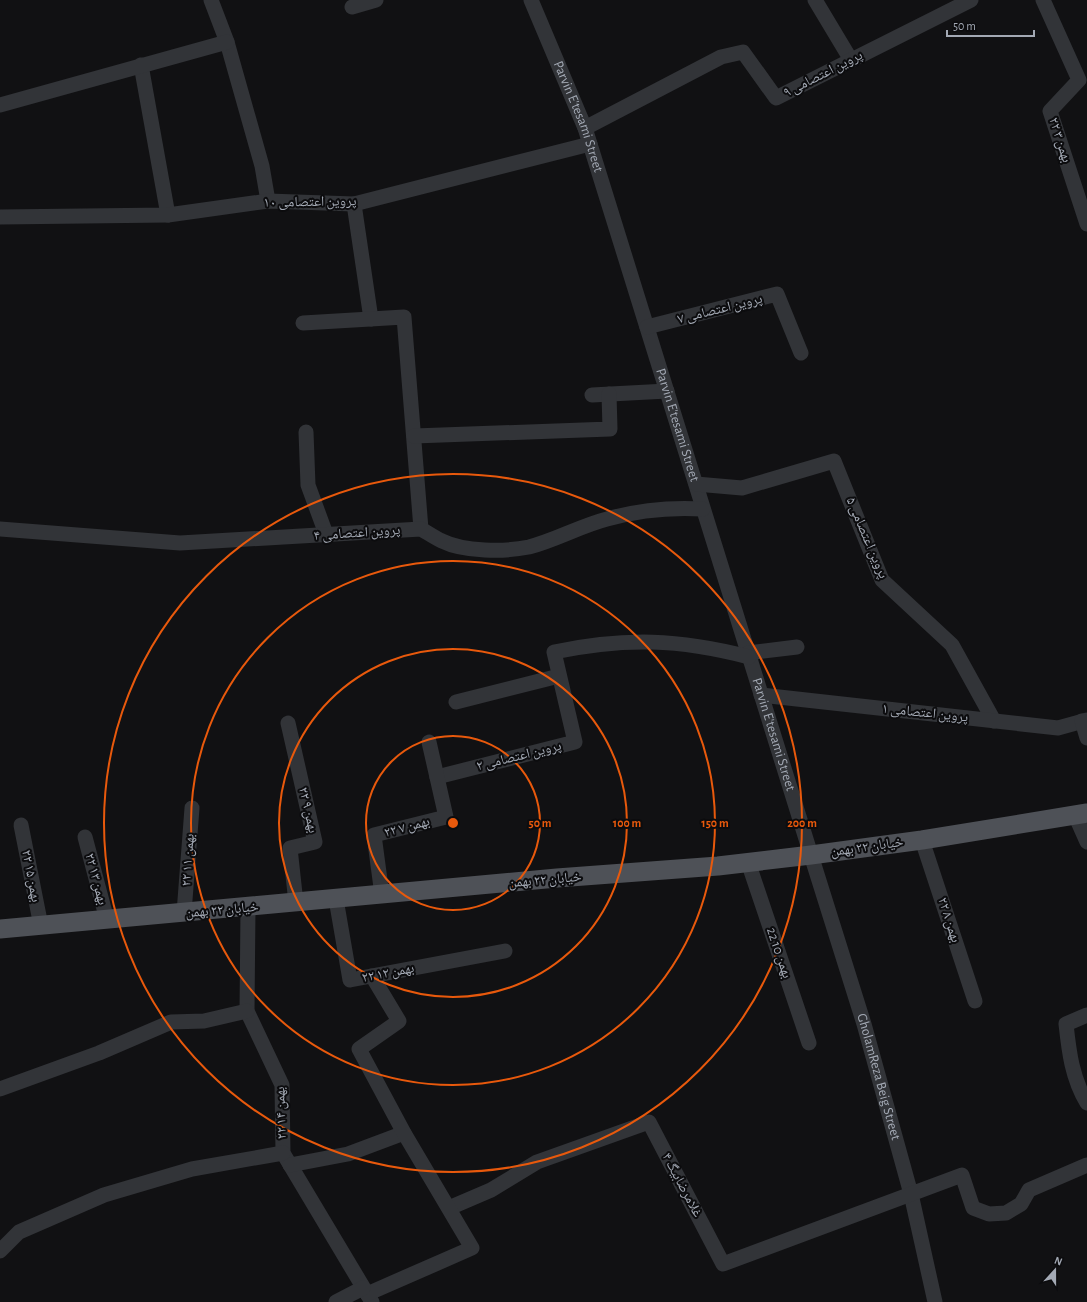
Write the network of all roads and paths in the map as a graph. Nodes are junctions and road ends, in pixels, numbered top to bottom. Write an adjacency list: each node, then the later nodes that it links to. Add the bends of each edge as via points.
1 (211, 0): 8 (street)
2 (376, 0): 7 (street)
3 (531, 0): 12 (street, Parvin E'tesami Street)
4 (815, 0): 9 (street)
5 (971, 0): 9 (street, پروین اعتصامی ۹)
6 (1043, 0): 18 (street, ۲۲ بهمن ۳, via 1079,80 1050,111)
7 (352, 7)
8 (227, 42): 10 (street); 14 (street, via 262,166)
9 (851, 60): 12 (street, پروین اعتصامی ۹, via 776,98 742,52 721,56)
10 (141, 65): 11 (street); 16 (street)
11 (0, 105)
12 (585, 128): 13 (street, Parvin E'tesami Street)
13 (590, 144): 15 (street, پروین اعتصامی ۱۰); 21 (street, Parvin E'tesami Street)
14 (268, 201): 15 (street, پروین اعتصامی ۱۰); 16 (street, پروین اعتصامی ۱۰)
15 (354, 204): 19 (street)
16 (168, 215): 17 (street, پروین اعتصامی ۱۰)
17 (0, 217)
18 (1087, 224)
19 (371, 319): 20 (street); 27 (street, via 404,317)
20 (303, 323)
21 (647, 327): 22 (street, پروین اعتصامی ۷, via 777,294); 23 (street, Parvin E'tesami Street)
22 (801, 353)
23 (667, 391): 24 (street); 28 (street, Parvin E'tesami Street)
24 (609, 394): 25 (street); 27 (street, via 610,429)
25 (592, 395)
26 (306, 432): 32 (street, via 308,485)
27 (414, 436): 31 (street)
28 (696, 484): 29 (street, Parvin E'tesami Street); 38 (street, پروین اعتصامی ۵, via 742,488 834,461 882,580 952,645)
29 (703, 509): 31 (street, پروین اعتصامی ۴, via 642,511 606,519 529,547 500,551 471,549 443,542); 34 (street, Parvin E'tesami Street)
30 (0, 529): 32 (street, پروین اعتصامی ۴, via 180,543)
31 (421, 529): 32 (street, پروین اعتصامی ۴)
32 (326, 534)
33 (797, 647): 34 (street)
34 (749, 655): 35 (street, پروین اعتصامی ۲, via 683,644 615,642 554,652); 36 (street, Parvin E'tesami Street)
35 (560, 676): 37 (street); 43 (street, پروین اعتصامی ۲, via 575,742)
36 (761, 695): 38 (street, پروین اعتصامی ۱); 50 (street, Parvin E'tesami Street)
37 (456, 702)
38 (994, 721): 39 (street, پروین اعتصامی ۱, via 1058,728)
39 (1084, 721): 41 (street)
40 (288, 723): 54 (street, ۲۲ بهمن ۹, via 315,842 290,848)
41 (1087, 738)
42 (429, 742): 43 (street, ۲۲ بهمن ۷)
43 (437, 777): 52 (street, ۲۲ بهمن ۷, via 446,817 374,835)
44 (192, 808): 56 (street, ۲۲ بهمن ۱۱)
45 (1081, 814): 48 (main road, خیابان ۲۲ بهمن); 49 (street)
46 (21, 825): 58 (street, ۲۲ بهمن ۱۵)
47 (85, 837): 57 (street, ۲۲ بهمن ‍۱۳)
48 (922, 840): 50 (main road, خیابان ۲۲ بهمن); 62 (street, ۲۲ بهمن ۸)
49 (1087, 842)
50 (811, 855): 51 (main road, خیابان ۲۲ بهمن); 71 (street, GholamReza Beig Street, via 864,1024)
51 (748, 862): 52 (main road, خیابان ۲۲ بهمن); 65 (street, 22 بهمن 10)
52 (382, 895): 53 (main road, خیابان ۲۲ بهمن)
53 (336, 899): 54 (main road, خیابان ۲۲ بهمن); 61 (street, ۲۲ بهمن ۱۲, via 350,980)
54 (296, 903): 55 (main road, خیابان ۲۲ بهمن)
55 (248, 908): 56 (main road, خیابان ۲۲ بهمن); 63 (street, ۲۲ بهمن ۱۴)
56 (184, 913): 57 (main road, خیابان ۲۲ بهمن)
57 (107, 920): 58 (main road, خیابان ۲۲ بهمن)
58 (41, 926): 59 (main road, خیابان ۲۲ بهمن)
59 (0, 929)
60 (505, 950): 61 (street, ۲۲ بهمن ۱۲)
61 (372, 976): 68 (street, via 399,1021 359,1049)
62 (975, 1001)
63 (247, 1010): 66 (street, via 204,1021 171,1022 99,1053); 69 (street, ۲۲ بهمن ۱۴, via 282,1084)
64 (1087, 1015): 67 (street, via 1066,1024 1070,1059)
65 (809, 1043)
66 (0, 1089)
67 (1087, 1103)
68 (404, 1133): 69 (street, via 348,1154); 72 (street)
69 (287, 1159): 73 (street, via 192,1169 104,1195 19,1232); 74 (street, ۲۲ بهمن ۱۴)
70 (1087, 1165): 71 (street, via 1029,1190 1020,1204 1006,1213 989,1214 973,1208 962,1175)
71 (911, 1194): 72 (street, غلامرضابیگ ۴, via 723,1264 649,1122 537,1162 491,1190); 76 (street, GholamReza Beig Street)
72 (448, 1208): 74 (street, via 472,1248)
73 (0, 1251)
74 (367, 1295): 75 (street)
75 (336, 1302)
76 (935, 1302)

